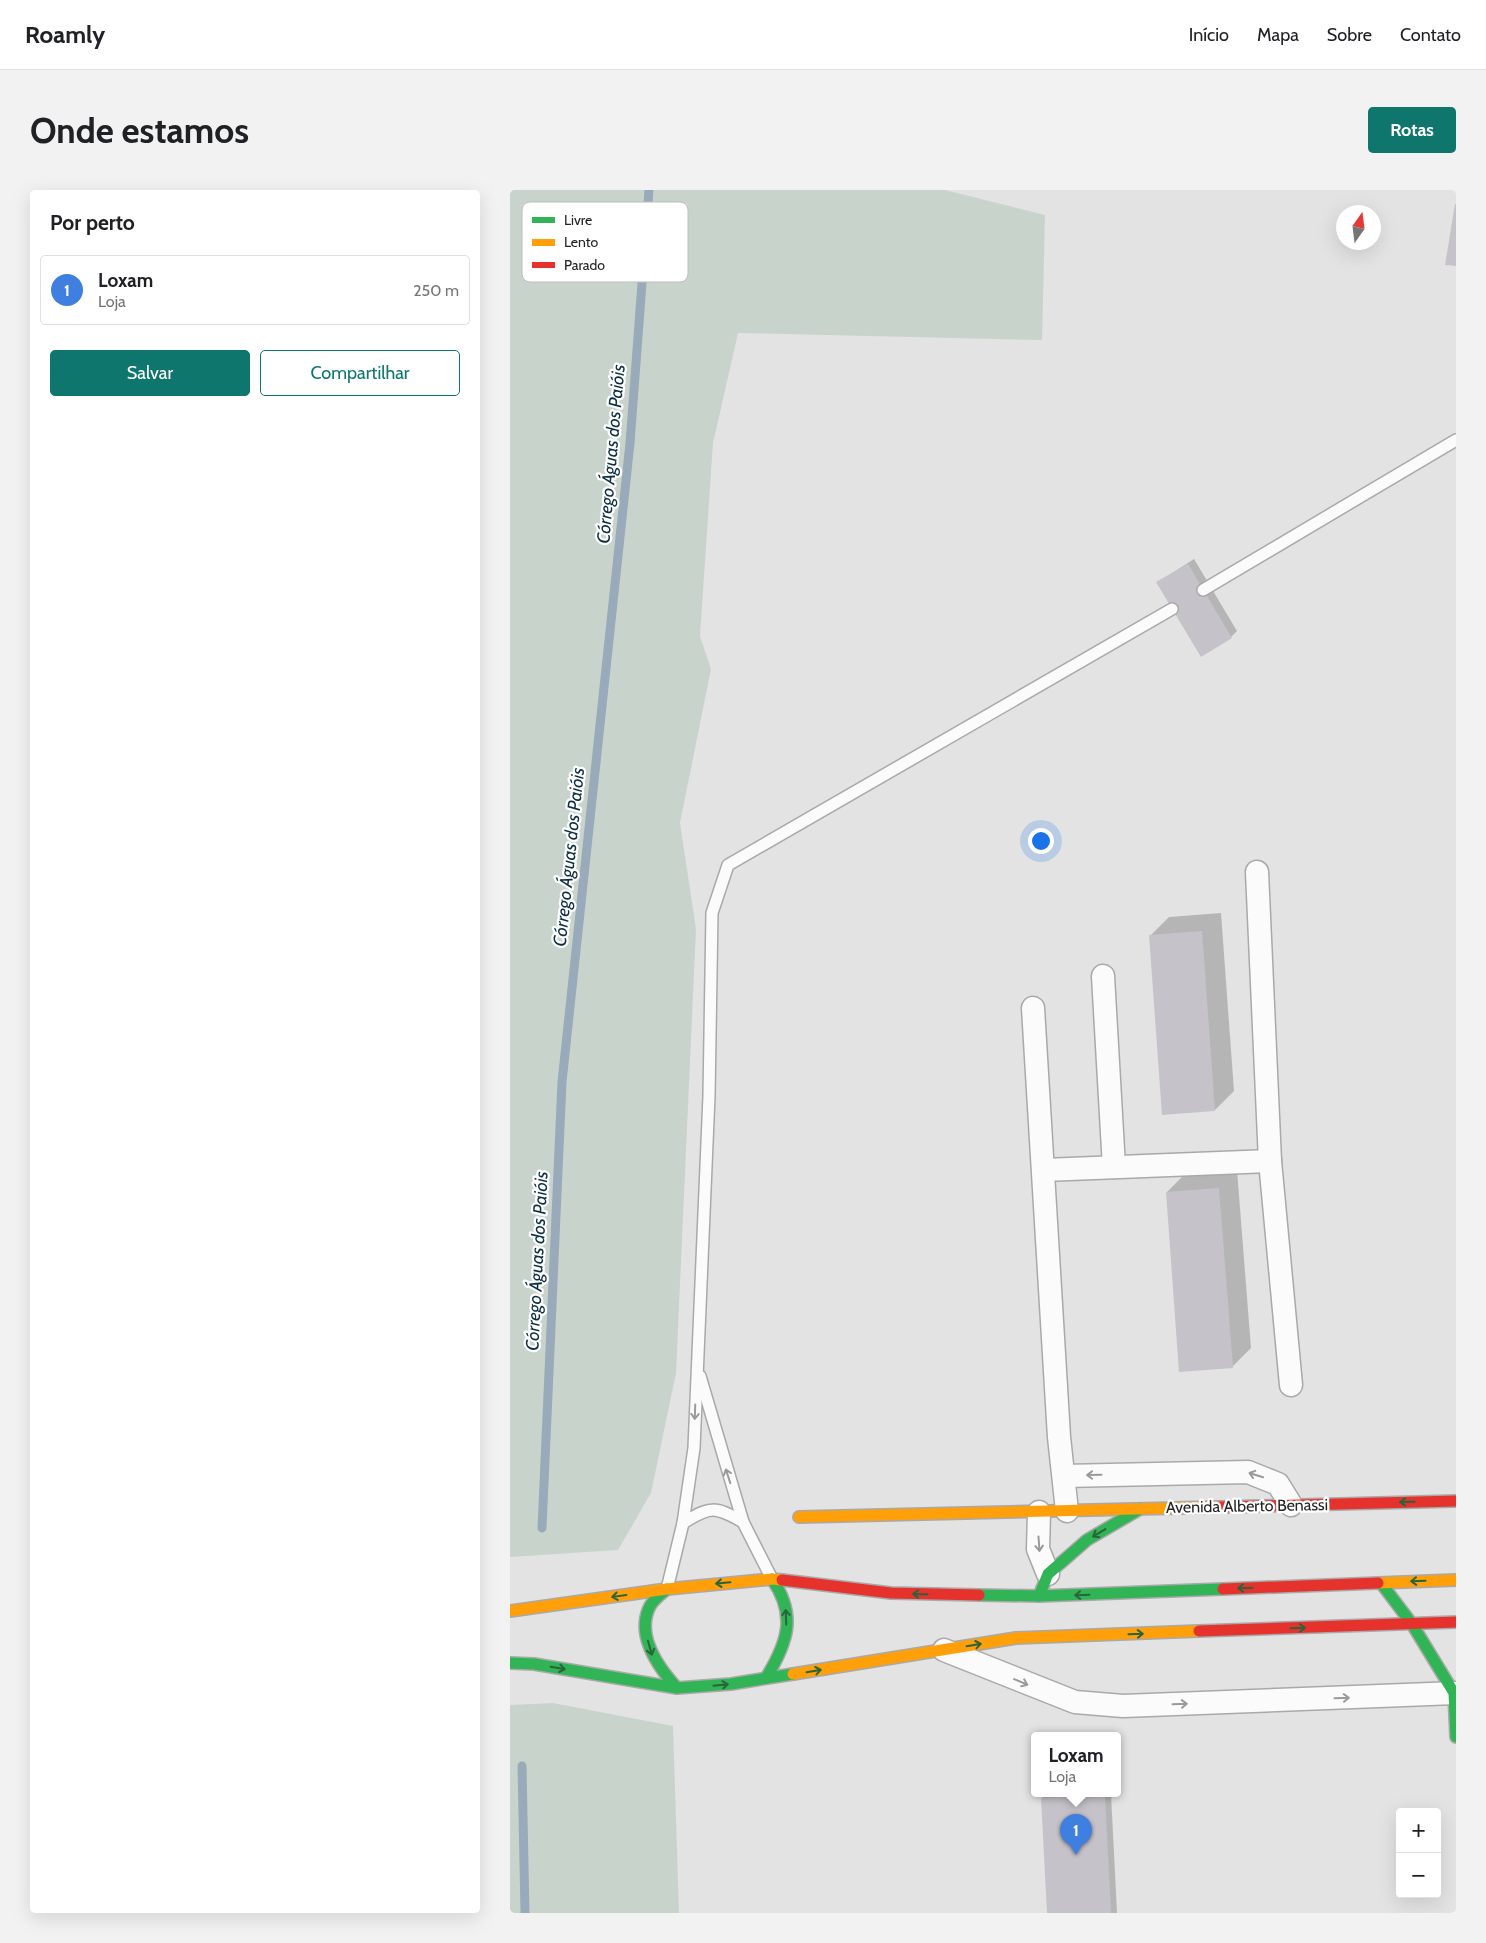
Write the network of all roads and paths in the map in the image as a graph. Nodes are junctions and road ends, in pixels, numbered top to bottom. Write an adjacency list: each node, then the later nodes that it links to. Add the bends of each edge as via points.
1 (1456, 440): 2 (lane)
2 (1203, 590)
3 (1172, 609): 10 (lane, via 728,865 712,914 709,1096)
4 (1257, 872): 7 (street)
5 (1103, 976): 8 (street)
6 (1033, 1008): 9 (street)
7 (1270, 1162): 8 (street); 11 (street)
8 (1114, 1167): 9 (street)
9 (1044, 1170): 12 (street)
10 (696, 1364): 19 (lane, one-way to 10); 20 (lane, one-way to 20, via 694,1448)
11 (1290, 1385)
12 (1064, 1476): 14 (street, one-way to 12, via 1278,1484 1248,1472); 16 (street)
13 (1456, 1501): 14 (main road, Avenida Alberto Benassi, one-way to 14)
14 (1291, 1505): 15 (main road, Avenida Alberto Benassi)
15 (1141, 1508): 16 (main road, Avenida Alberto Benassi); 21 (main road, one-way to 21, via 1087,1540)
16 (1067, 1511): 17 (main road, Avenida Alberto Benassi)
17 (1039, 1512): 18 (main road, Avenida Alberto Benassi); 21 (street, one-way to 21, via 1038,1549)
18 (799, 1517)
19 (743, 1522): 20 (lane, via 713,1508); 22 (lane)
20 (682, 1523): 25 (lane)
21 (1048, 1574): 26 (main road)
22 (772, 1579): 25 (main road, one-way to 25); 26 (main road, one-way to 22, via 891,1593); 32 (main road, one-way to 22, via 776,1664 786,1630 783,1595)
23 (1456, 1580): 24 (main road, one-way to 24)
24 (1381, 1583): 26 (main road, one-way to 26); 29 (main road)
25 (667, 1589): 27 (main road, one-way to 27); 33 (main road, one-way to 33, via 650,1606 648,1642 664,1675)
26 (1039, 1596)
27 (510, 1611)
28 (1456, 1622): 29 (main road)
29 (1412, 1624): 30 (main road, one-way to 29, via 1016,1638); 34 (main road)
30 (944, 1650): 32 (main road, one-way to 30); 34 (street, one-way to 34, via 1075,1702 1123,1706)
31 (510, 1663): 33 (main road, one-way to 33, via 534,1664)
32 (766, 1678): 33 (main road, one-way to 32)
33 (677, 1688)
34 (1455, 1693): 35 (main road)
35 (1456, 1737)

